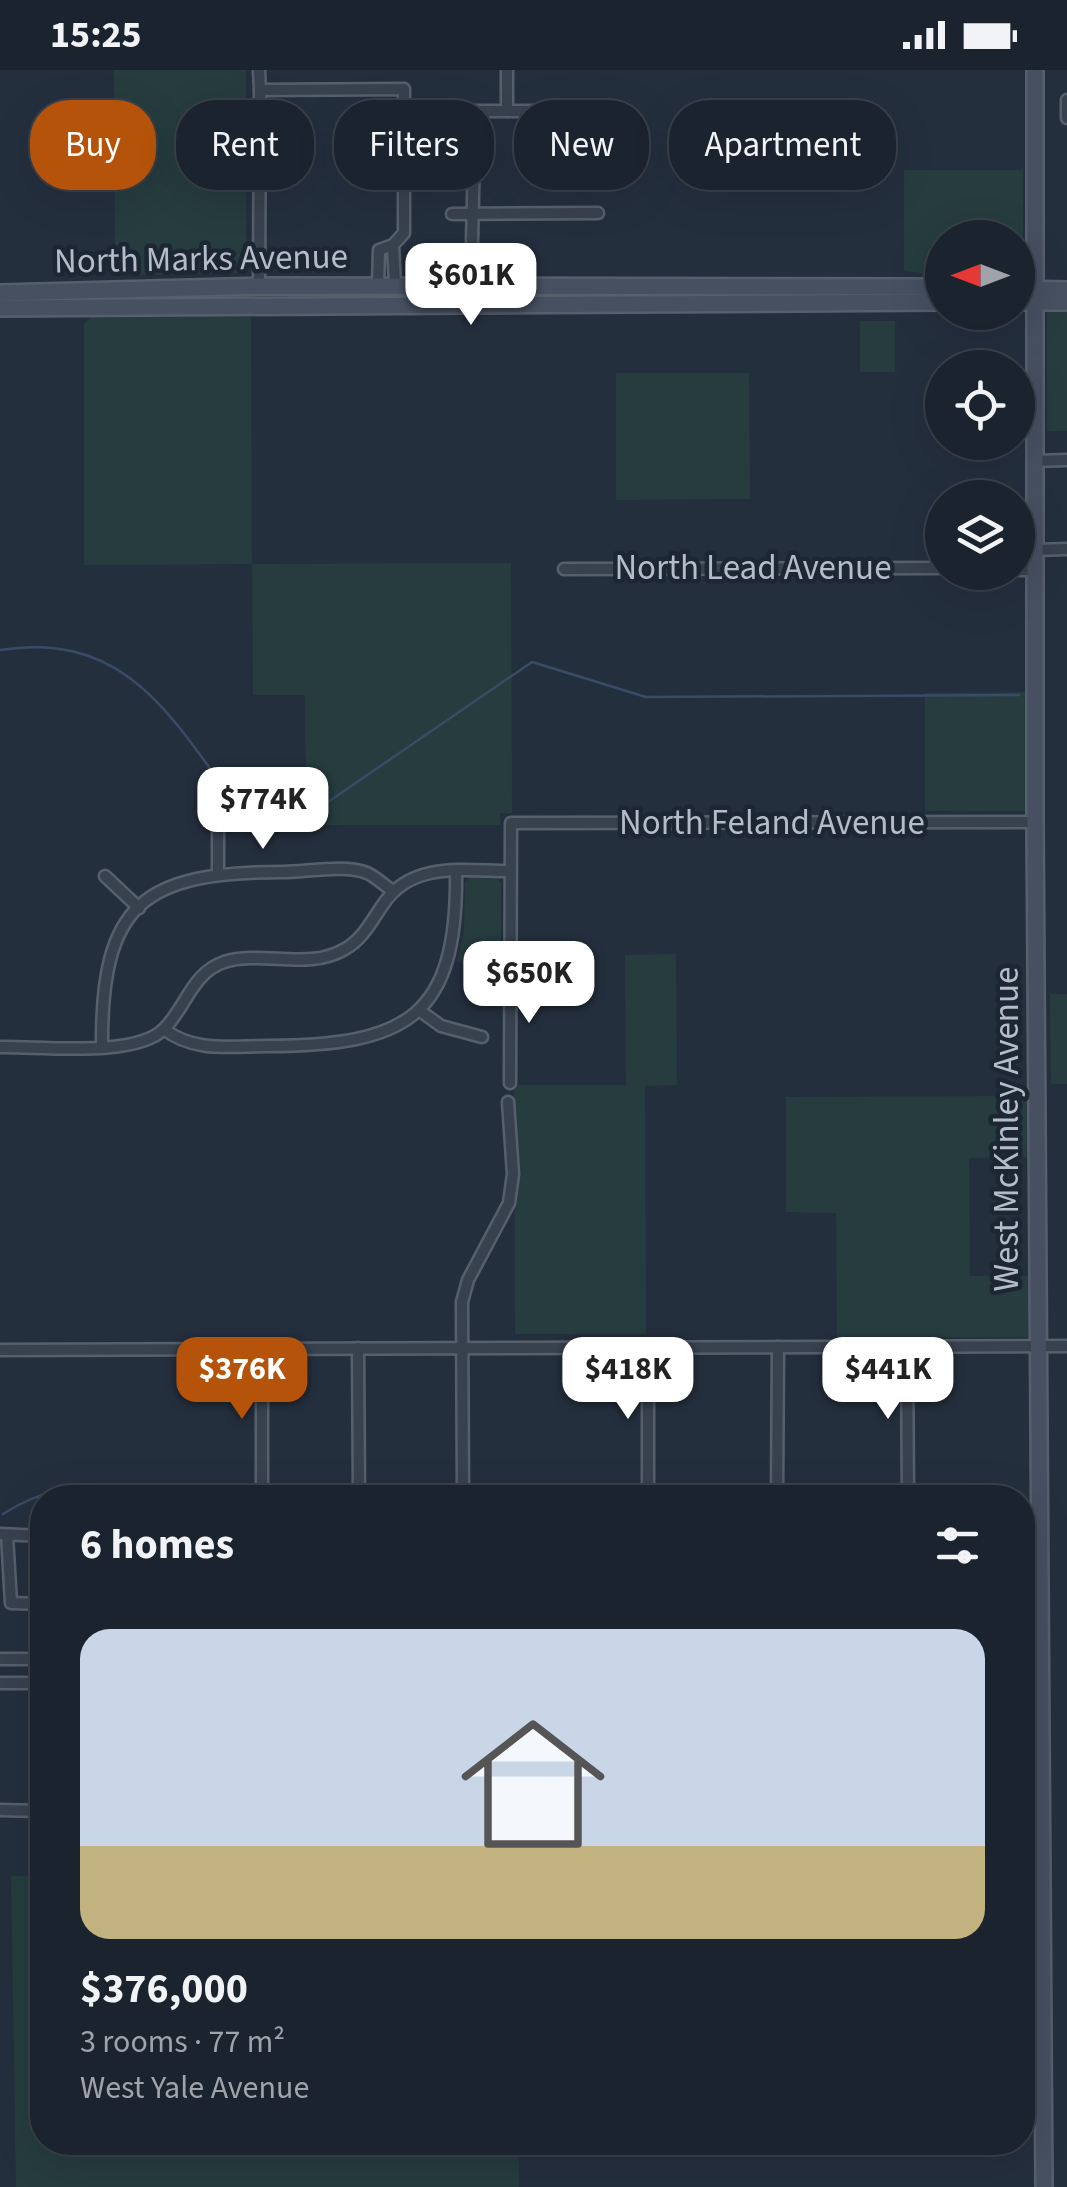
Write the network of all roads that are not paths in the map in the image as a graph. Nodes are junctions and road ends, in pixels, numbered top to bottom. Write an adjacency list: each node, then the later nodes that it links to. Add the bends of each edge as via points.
1 (259, 70): 4 (street)
2 (507, 70): 6 (street)
3 (1036, 70): 12 (main road, West McKinley Avenue)
4 (260, 90): 13 (street, via 404,89 404,233); 20 (street)
5 (1067, 100): 8 (street)
6 (507, 111): 7 (street); 11 (street, via 475,111)
7 (514, 111)
8 (1067, 118)
9 (598, 213): 11 (street)
10 (452, 214): 11 (street)
11 (472, 214): 18 (street)
12 (1029, 220)
13 (393, 245): 14 (street); 15 (street, via 382,246)
14 (395, 261): 15 (street); 17 (street)
15 (379, 262): 17 (street)
16 (756, 284): 19 (main road, North Marks Avenue); 21 (main road, North Marks Avenue); 28 (main road, via 741,294)
17 (387, 285): 18 (main road, North Marks Avenue); 20 (main road, North Marks Avenue)
18 (470, 285): 19 (main road, North Marks Avenue)
19 (508, 285): 29 (main road)
20 (259, 287): 23 (main road, North Marks Avenue)
21 (925, 287)
22 (1067, 290): 24 (main road)
23 (0, 292)
24 (1035, 295)
25 (1035, 297): 27 (main road)
26 (925, 302): 28 (main road, North Marks Avenue)
27 (1067, 302)
28 (670, 304): 29 (main road, North Marks Avenue)
29 (508, 305): 30 (main road, North Marks Avenue)
30 (0, 308)
31 (1027, 330): 33 (main road, West McKinley Avenue)
32 (1067, 460): 33 (street)
33 (1034, 461): 34 (main road, West McKinley Avenue)
34 (1034, 480)
35 (1067, 549): 36 (street)
36 (1035, 550)
37 (925, 568): 38 (street, North Lead Avenue)
38 (564, 569)
39 (1035, 590): 40 (main road, West McKinley Avenue)
40 (1035, 822): 44 (street, North Feland Avenue, via 510,824); 57 (main road, West McKinley Avenue)
41 (218, 830): 43 (street)
42 (456, 871): 44 (street); 46 (street, via 421,873); 48 (street, via 454,946)
43 (218, 872): 46 (street, via 366,872); 47 (street, via 182,880)
44 (510, 872): 53 (street)
45 (105, 876): 47 (street)
46 (393, 891): 49 (street, via 341,952 240,959 210,969)
47 (139, 908): 52 (street, via 105,966)
48 (419, 1010): 49 (street, via 377,1037 332,1045 203,1046); 50 (street, via 440,1026)
49 (164, 1029): 52 (street, via 132,1045)
50 (482, 1037)
51 (0, 1046): 52 (street)
52 (102, 1046)
53 (510, 1083)
54 (508, 1102): 61 (street, via 509,1203 468,1280)
55 (778, 1346): 56 (street); 62 (street); 68 (street)
56 (907, 1346): 57 (street); 69 (street)
57 (1039, 1346): 58 (street); 70 (main road, West McKinley Avenue)
58 (1067, 1346)
59 (262, 1347): 60 (street); 63 (street); 64 (street)
60 (358, 1348): 61 (street); 65 (street)
61 (462, 1348): 62 (street); 66 (street)
62 (648, 1348): 67 (street)
63 (0, 1350)
64 (262, 1485)
65 (359, 1485)
66 (464, 1485)
67 (648, 1485)
68 (776, 1485)
69 (908, 1485)
70 (1035, 1485)
71 (4, 1535): 72 (street); 73 (street, via 11,1603)
72 (30, 1536)
73 (30, 1604)
74 (0, 1659): 75 (street)
75 (30, 1659)
76 (0, 1683): 77 (street)
77 (30, 1683)
78 (1035, 1787): 81 (main road, West McKinley Avenue)
79 (0, 1810): 80 (street)
80 (30, 1811)
81 (1044, 2187)

